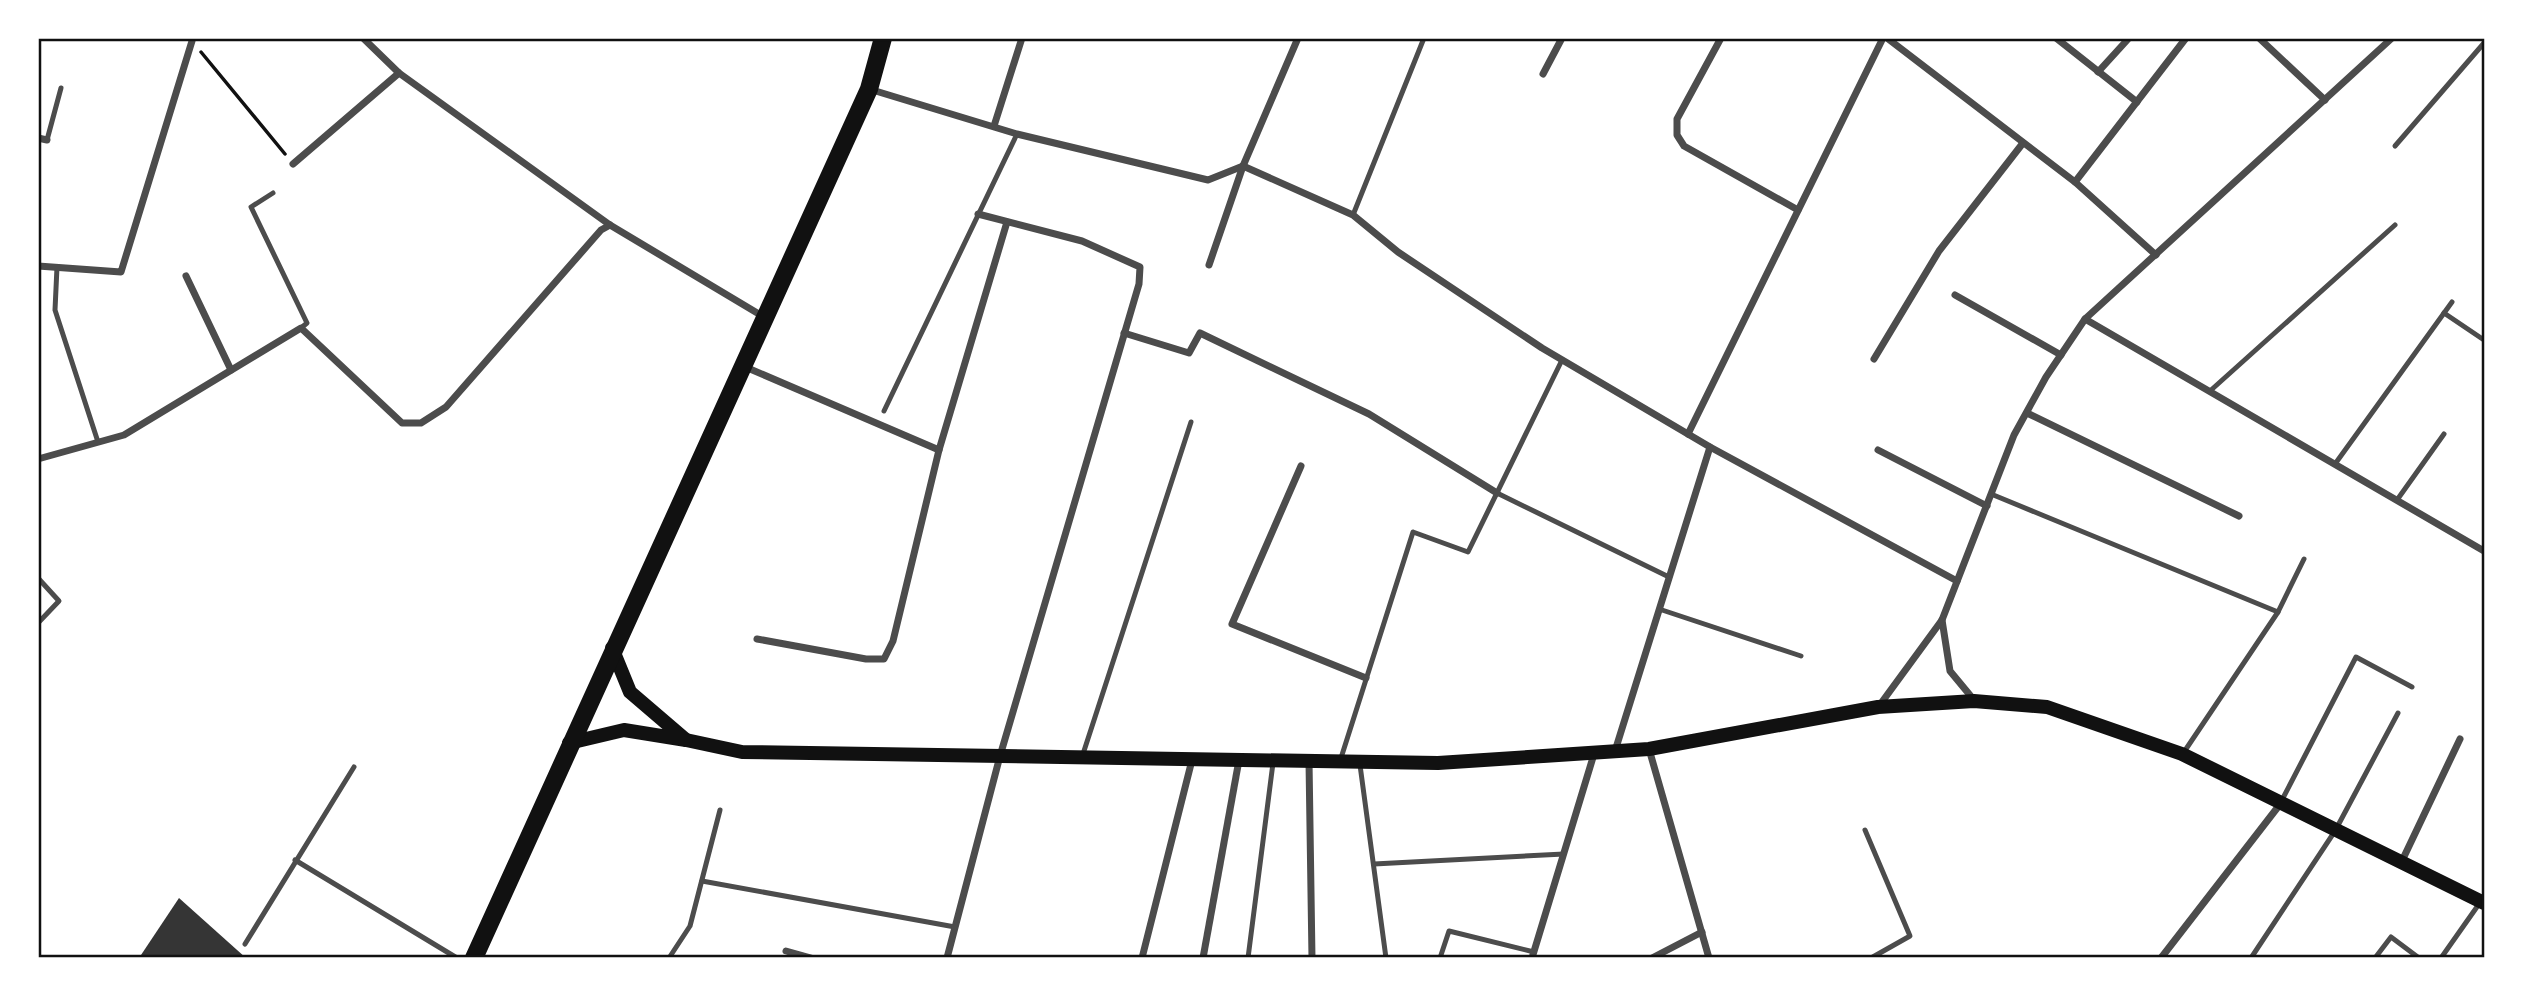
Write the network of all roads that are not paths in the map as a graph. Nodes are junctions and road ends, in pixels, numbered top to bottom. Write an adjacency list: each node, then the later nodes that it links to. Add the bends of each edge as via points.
1 (363, 38): 17 (street)
2 (883, 38): 20 (main road)
3 (1022, 38): 23 (street)
4 (1298, 38): 29 (street)
5 (1424, 38): 34 (lane)
6 (1562, 38): 18 (street)
7 (1721, 38): 32 (street, via 1677,119 1677,135 1684,146)
8 (1885, 38): 26 (street); 32 (street)
9 (2056, 38): 16 (street)
10 (2129, 38): 16 (street)
11 (2186, 38): 22 (street)
12 (2259, 38): 21 (street)
13 (2392, 38): 21 (street)
14 (192, 41): 41 (street, via 121,272)
15 (2484, 43): 27 (lane)
16 (2098, 72): 22 (street)
17 (399, 73): 28 (street); 36 (street)
18 (1543, 74)
19 (61, 88): 25 (lane)
20 (869, 89): 23 (street); 46 (main road)
21 (2325, 100): 38 (street)
22 (2137, 102): 30 (street)
23 (994, 127): 24 (street)
24 (1017, 134): 29 (street, via 1208,180); 33 (lane)
25 (43, 139)
26 (2023, 143): 30 (street); 52 (street, via 1940,251)
27 (2395, 146)
28 (293, 164)
29 (1243, 166): 34 (street); 39 (street)
30 (2075, 182): 38 (street)
31 (273, 193): 48 (lane, via 251,207 307,323)
32 (1798, 210): 61 (street)
33 (978, 214): 35 (street); 57 (lane)
34 (1353, 215): 53 (street, via 1398,252)
35 (1007, 222): 49 (street, via 1082,241 1140,267); 64 (street)
36 (610, 225): 46 (street); 48 (street, via 446,407 421,423 402,423)
37 (2395, 225): 56 (lane)
38 (2156, 255): 47 (street)
39 (1209, 265)
40 (38, 266): 41 (street)
41 (57, 267): 62 (lane, via 55,310)
42 (186, 276): 55 (street)
43 (1955, 295): 51 (street)
44 (2452, 302): 45 (lane)
45 (2444, 313): 50 (lane); 67 (lane)
46 (764, 317): 54 (main road)
47 (2085, 319): 51 (street); 56 (street)
48 (301, 328): 55 (street)
49 (1124, 333): 69 (street, via 1189,353 1200,333 1369,414); 98 (street)
50 (2484, 340)
51 (2061, 355): 58 (street)
52 (1874, 359)
53 (1562, 360): 61 (street); 69 (lane)
54 (742, 366): 64 (street); 84 (main road)
55 (231, 370): 62 (street, via 124,435)
56 (2210, 391): 67 (street)
57 (884, 411)
58 (2026, 413): 70 (street); 73 (street)
59 (1191, 422): 99 (lane)
60 (2444, 433): 71 (lane)
61 (1688, 434): 63 (street)
62 (98, 442): 66 (street)
63 (1710, 447): 76 (street); 78 (street)
64 (939, 450): 83 (street, via 893,641 884,659)
65 (1878, 450): 72 (street)
66 (38, 459)
67 (2334, 464): 71 (street)
68 (1301, 466): 86 (street, via 1232,624)
69 (1497, 492): 76 (lane); 86 (lane, via 1468,552 1413,531)
70 (1991, 494): 72 (street); 80 (lane)
71 (2397, 500): 74 (street)
72 (1987, 506): 78 (street)
73 (2239, 516)
74 (2484, 551)
75 (2304, 559): 80 (lane)
76 (1669, 577): 79 (street)
77 (38, 578): 82 (lane, via 60,601)
78 (1957, 581): 81 (street)
79 (1659, 609): 85 (lane); 95 (street)
80 (2278, 612): 97 (lane)
81 (1942, 620): 88 (street, via 1950,671); 89 (street)
82 (38, 623)
83 (757, 639)
84 (612, 648): 92 (main road, via 630,692); 93 (main road)
85 (1801, 656)
86 (1366, 678): 104 (lane)
87 (2412, 687): 107 (lane, via 2356,657)
88 (1974, 701): 89 (main road); 97 (main road, via 2046,706)
89 (1878, 707): 94 (main road)
90 (2398, 713): 110 (lane)
91 (2460, 739): 114 (street)
92 (686, 740): 93 (main road, via 624,730); 98 (main road, via 742,752)
93 (569, 743): 123 (main road)
94 (1648, 750): 95 (main road); 118 (street)
95 (1615, 753): 96 (main road)
96 (1594, 754): 105 (main road, via 1438,763); 111 (street)
97 (2182, 754): 107 (main road)
98 (1000, 756): 99 (main road); 117 (street)
99 (1082, 757): 100 (main road)
100 (1192, 759): 101 (main road); 127 (street)
101 (1239, 760): 102 (main road); 128 (street)
102 (1273, 760): 103 (main road); 129 (lane)
103 (1309, 761): 104 (main road); 130 (street)
104 (1340, 761): 105 (main road)
105 (1360, 762): 113 (lane)
106 (354, 767): 112 (lane)
107 (2281, 803): 110 (main road); 136 (street)
108 (720, 810): 115 (lane)
109 (1865, 830): 135 (lane, via 1910,936)
110 (2335, 831): 114 (main road); 137 (lane)
111 (1564, 854): 113 (lane); 121 (street)
112 (295, 860): 119 (lane); 122 (lane)
113 (1374, 864): 131 (lane)
114 (2400, 864): 116 (main road)
115 (702, 881): 117 (lane); 124 (lane, via 690,926)
116 (2483, 902): 140 (lane)
117 (955, 927): 126 (street)
118 (1702, 932): 133 (street); 134 (street)
119 (245, 944)
120 (786, 951): 125 (street)
121 (1533, 955): 132 (lane, via 1449,931)
122 (457, 957)
123 (474, 957)
124 (669, 957)
125 (811, 957)
126 (947, 957)
127 (1145, 957)
128 (1203, 957)
129 (1248, 957)
130 (1312, 957)
131 (1386, 957)
132 (1440, 957)
133 (1651, 957)
134 (1709, 957)
135 (1871, 957)
136 (2161, 957)
137 (2251, 957)
138 (2375, 957): 139 (lane, via 2391,937)
139 (2419, 957)
140 (2441, 957)

